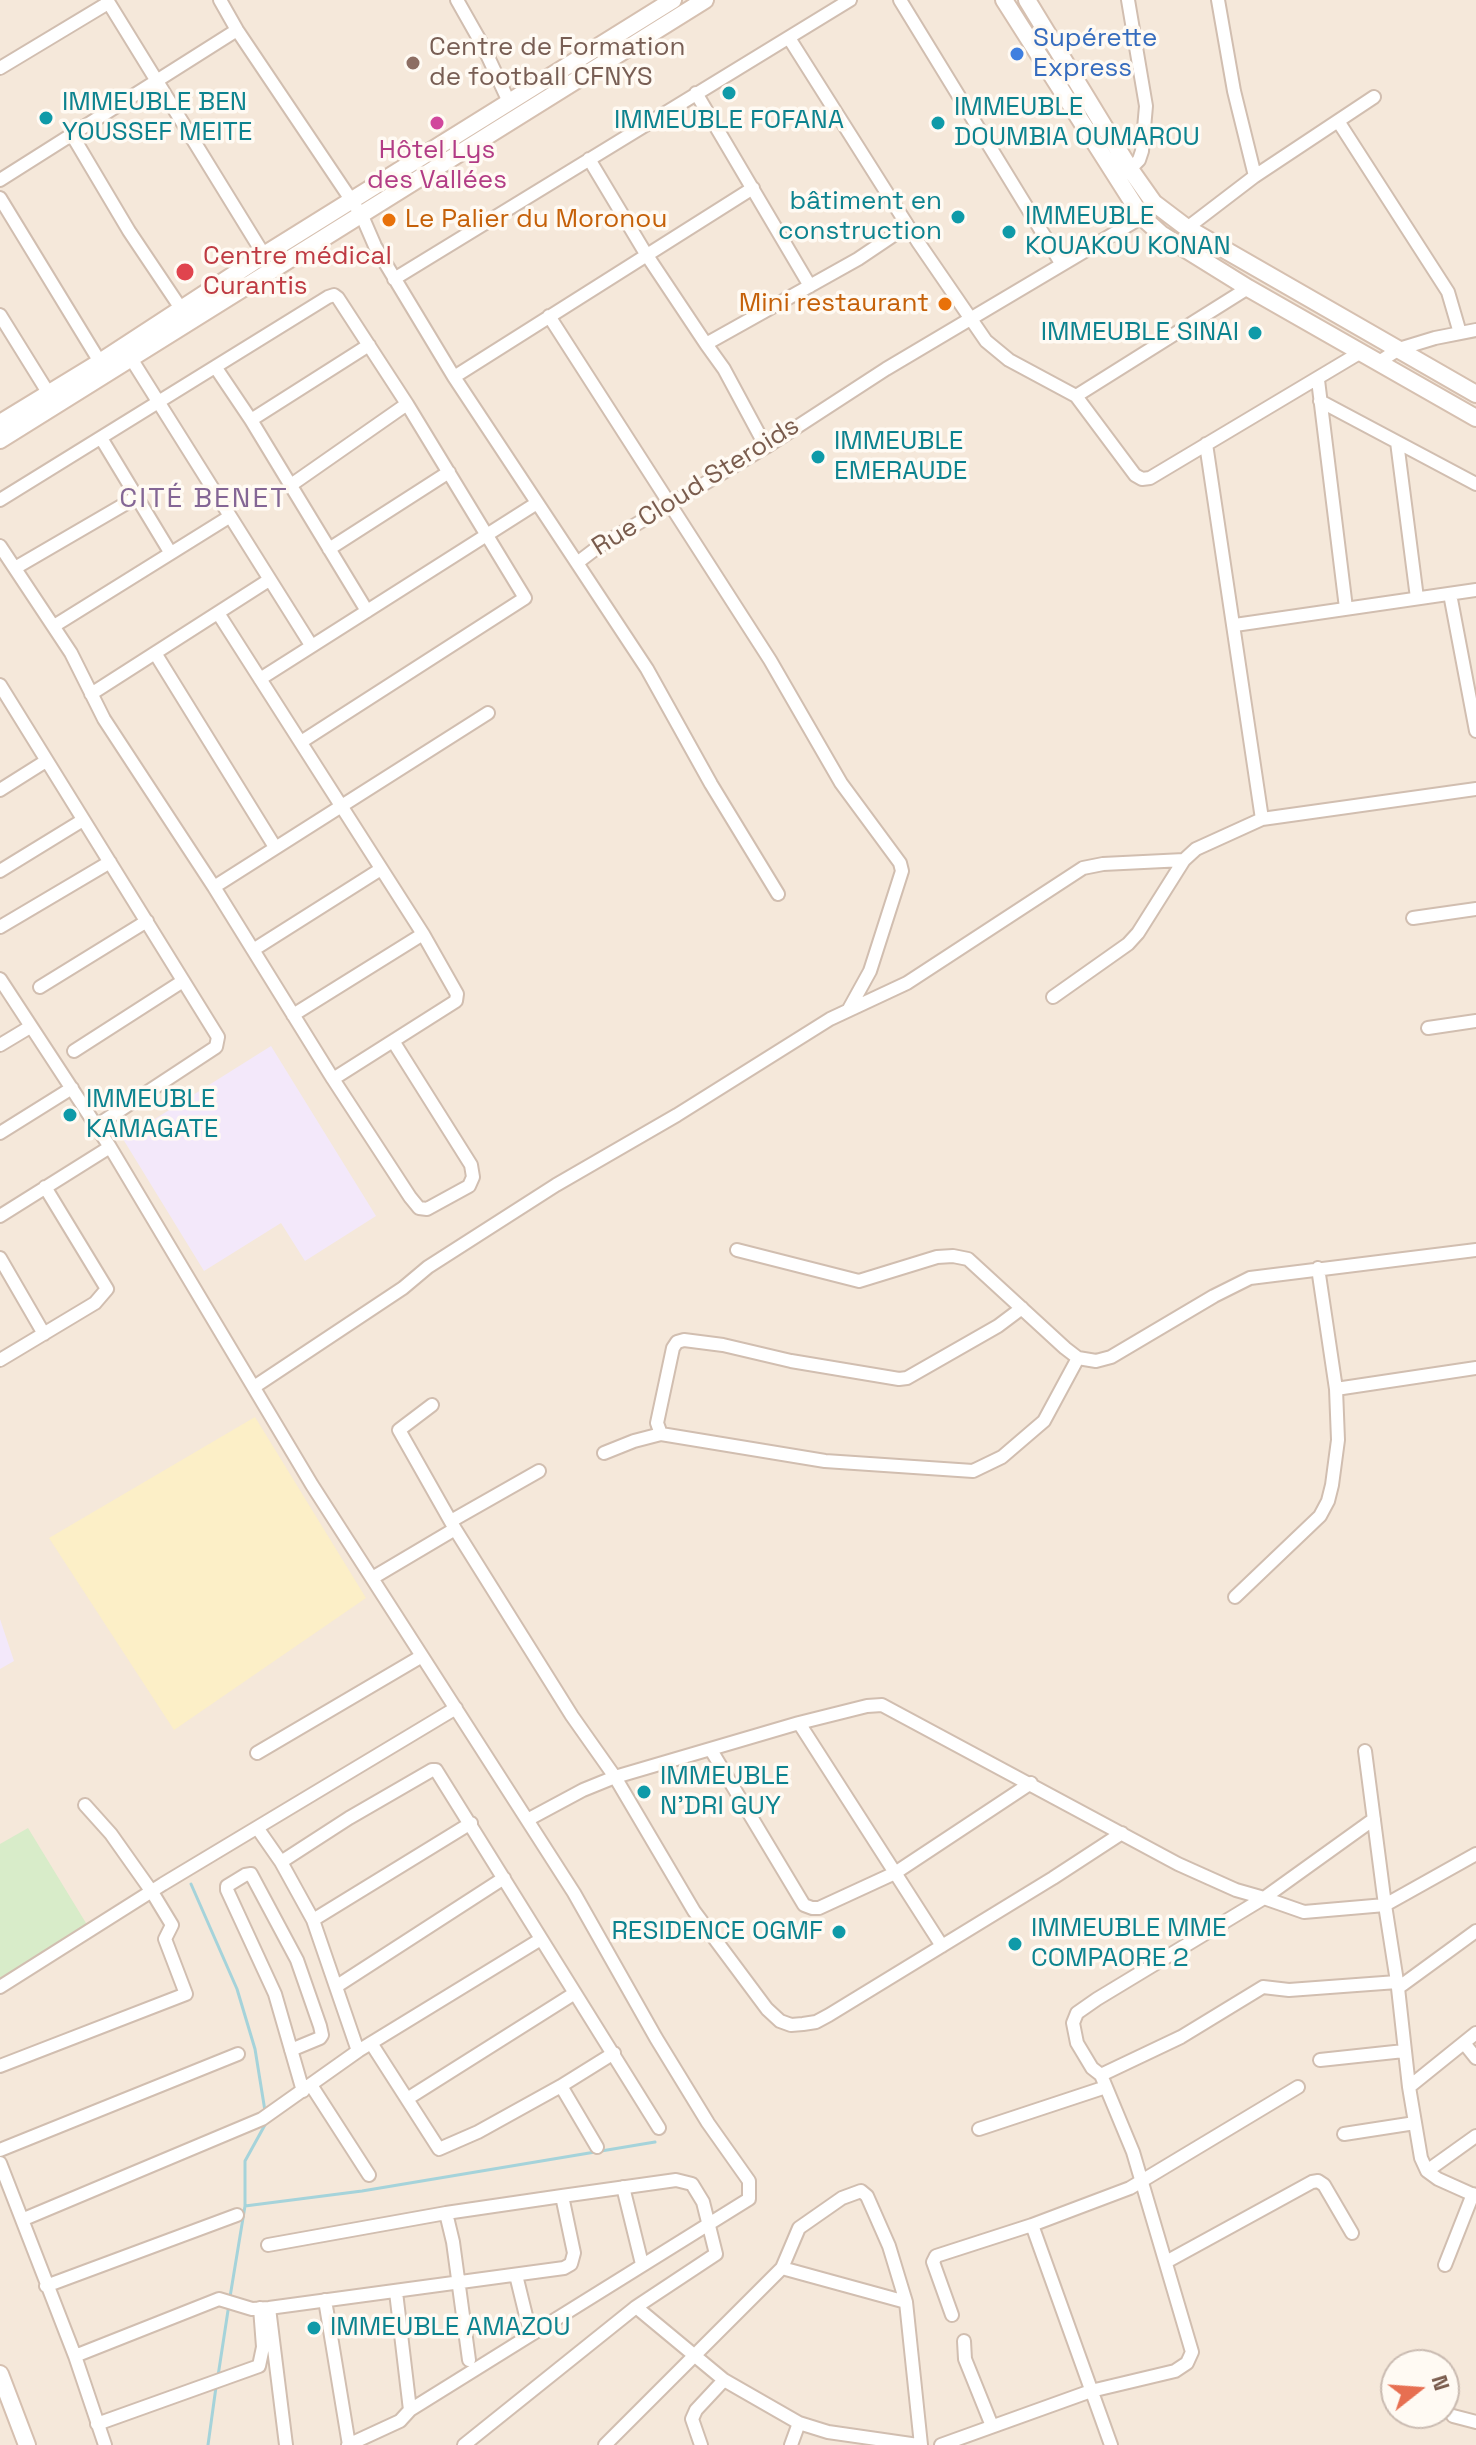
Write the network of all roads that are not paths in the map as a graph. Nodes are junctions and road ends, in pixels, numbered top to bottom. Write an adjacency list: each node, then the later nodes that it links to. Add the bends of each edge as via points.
1 (220, 0): 12 (street, Rue Cloud Steroids)
2 (457, 0): 18 (street)
3 (673, 0): 18 (main road)
4 (703, 0): 28 (main road)
5 (850, 0): 13 (street)
6 (900, 0): 34 (street)
7 (1004, 0): 29 (main road)
8 (1027, 0): 22 (main road)
9 (1128, 0): 22 (street, via 1146,106 1142,151)
10 (1218, 0): 23 (street)
11 (108, 1): 14 (street); 15 (street)
12 (237, 30): 15 (street); 27 (street, Rue Cloud Steroids)
13 (789, 38): 16 (street); 30 (street)
14 (0, 68)
15 (157, 81): 20 (street); 33 (street)
16 (696, 93): 21 (street); 25 (street)
17 (1374, 97): 19 (street)
18 (509, 102): 27 (main road)
19 (1338, 121): 23 (street); 43 (street, via 1448,292)
20 (72, 135): 24 (street); 38 (street)
21 (589, 159): 32 (street); 35 (street)
22 (1130, 169): 31 (main road, via 1154,203)
23 (1255, 176): 31 (street)
24 (0, 180)
25 (753, 188): 32 (street); 36 (street)
26 (0, 198): 49 (street)
27 (350, 201): 28 (street, Rue Cloud Steroids); 33 (main road)
28 (362, 216): 35 (street, Rue Cloud Steroids); 48 (main road)
29 (1142, 217): 34 (street, Rue Cloud Steroids); 37 (main road)
30 (907, 226): 36 (street); 41 (street)
31 (1187, 228): 46 (main road)
32 (646, 254): 40 (street); 44 (street)
33 (264, 255): 38 (main road)
34 (1061, 263): 41 (street, Rue Cloud Steroids)
35 (394, 279): 52 (street, Rue Cloud Steroids)
36 (810, 286): 44 (street)
37 (1248, 288): 47 (main road); 56 (street)
38 (182, 310): 49 (main road)
39 (0, 315): 54 (street)
40 (549, 316): 52 (street); 74 (street)
41 (969, 319): 56 (street, via 1009,360); 67 (street, Rue Cloud Steroids)
42 (1476, 330): 43 (street)
43 (1460, 333): 46 (street)
44 (706, 344): 67 (street)
45 (369, 345): 51 (street, via 334,295); 59 (street); 61 (street)
46 (1399, 349): 50 (street); 55 (main road)
47 (1361, 352): 50 (main road); 53 (street)
48 (132, 360): 58 (street); 64 (main road)
49 (100, 362): 54 (main road)
50 (1379, 362): 60 (main road)
51 (216, 368): 58 (street); 61 (street)
52 (454, 377): 73 (street, Rue Cloud Steroids)
53 (1318, 380): 57 (street); 66 (street)
54 (49, 394): 62 (main road)
55 (1476, 394)
56 (1076, 396): 66 (street, via 1142,479)
57 (1320, 401): 65 (street); 86 (street)
58 (158, 404): 63 (street); 75 (street)
59 (407, 404): 68 (street); 70 (street)
60 (1476, 418)
61 (251, 420): 70 (street)
62 (0, 423)
63 (101, 438): 71 (street); 72 (street)
64 (0, 440)
65 (1397, 442): 69 (street); 85 (street)
66 (1206, 444): 89 (street)
67 (766, 447): 74 (street, Rue Cloud Steroids)
68 (449, 472): 76 (street); 78 (street)
69 (1476, 484)
70 (291, 485): 78 (street)
71 (137, 497): 79 (street); 81 (street)
72 (0, 500)
73 (537, 503): 76 (street); 80 (street, Rue Cloud Steroids)
74 (671, 503): 80 (street, Rue Cloud Steroids); 123 (street, via 841,783 900,863 902,871 870,971)
75 (229, 517): 79 (street); 82 (street)
76 (489, 536): 87 (street); 99 (street, via 524,594 523,602)
77 (0, 546): 81 (street)
78 (329, 549): 87 (street)
79 (170, 552): 90 (street)
80 (577, 563): 112 (street, via 647,669)
81 (15, 568): 90 (street)
82 (269, 580): 88 (street); 91 (street)
83 (1476, 590): 84 (street)
84 (1450, 594): 85 (street); 98 (street)
85 (1417, 598): 86 (street)
86 (1346, 608): 89 (street)
87 (367, 611): 91 (street)
88 (218, 613): 92 (street); 93 (street)
89 (1235, 625): 104 (street)
90 (54, 626): 95 (street)
91 (311, 645): 93 (street)
92 (155, 653): 95 (street); 106 (street)
93 (260, 679): 99 (street)
94 (0, 685): 96 (street)
95 (91, 694): 111 (street)
96 (5, 706): 100 (street)
97 (488, 713): 103 (street)
98 (1476, 731)
99 (301, 742): 103 (street)
100 (46, 761): 102 (street); 105 (street)
101 (1476, 789): 104 (street)
102 (0, 790)
103 (342, 807): 106 (street); 109 (street)
104 (1262, 819): 107 (street, via 1196,849)
105 (83, 820): 108 (street); 110 (street)
106 (275, 847): 111 (street)
107 (1184, 860): 122 (street, via 1128,944); 123 (street, via 1083,868 907,983)
108 (110, 862): 115 (street); 116 (street)
109 (381, 869): 117 (street); 118 (street)
110 (0, 871)
111 (214, 887): 118 (street)
112 (778, 894)
113 (1476, 909): 114 (street)
114 (1413, 918)
115 (147, 921): 120 (street); 121 (street)
116 (0, 927)
117 (423, 934): 124 (street); 128 (street, via 456,987 456,1001)
118 (253, 950): 124 (street)
119 (0, 979): 126 (street)
120 (183, 981): 130 (street); 133 (street, via 219,1043)
121 (40, 987)
122 (1053, 997)
123 (849, 1009): 147 (street, via 556,1185)
124 (293, 1015): 131 (street)
125 (1476, 1021): 127 (street)
126 (30, 1027): 129 (street); 132 (street)
127 (1428, 1028)
128 (393, 1041): 131 (street); 131 (street, via 471,1165 469,1186 427,1209 419,1208)
129 (0, 1045)
130 (74, 1051)
131 (333, 1079)
132 (72, 1088): 133 (street); 134 (street)
133 (96, 1126): 135 (street)
134 (0, 1133)
135 (110, 1147): 136 (street); 147 (street)
136 (45, 1187): 137 (street); 143 (street, via 107,1289 95,1303)
137 (0, 1216)
138 (737, 1250): 142 (street, via 859,1281 920,1261 968,1259)
139 (1476, 1250): 141 (street)
140 (0, 1258): 143 (street)
141 (1318, 1268): 144 (street, via 1250,1278 1111,1357); 148 (street)
142 (1022, 1308): 144 (street); 150 (street, via 899,1379 723,1345 677,1342 657,1423)
143 (44, 1334): 145 (street)
144 (1078, 1358): 150 (street, via 1044,1421 1002,1457 973,1471 825,1461)
145 (0, 1360)
146 (1476, 1368): 148 (street)
147 (254, 1387): 154 (street)
148 (1336, 1389): 155 (street, via 1338,1440 1328,1501 1320,1516)
149 (432, 1405): 153 (street, via 399,1430)
150 (661, 1434): 151 (street)
151 (604, 1453)
152 (539, 1471): 153 (street)
153 (453, 1525): 154 (street); 162 (street)
154 (374, 1577): 156 (street)
155 (1235, 1597)
156 (422, 1656): 157 (street); 161 (street)
157 (456, 1708): 165 (street); 168 (street)
158 (799, 1723): 159 (street); 163 (street, via 882,1705); 172 (street)
159 (711, 1750): 162 (street); 172 (street, via 804,1905 819,1908)
160 (1365, 1751): 166 (street)
161 (257, 1753)
162 (615, 1777): 165 (street); 180 (street, via 694,1911 780,2021 816,2022)
163 (1031, 1783): 169 (street); 172 (street)
164 (85, 1805): 174 (street)
165 (529, 1819): 219 (street, via 708,2123 749,2181 749,2199)
166 (1374, 1819): 175 (street); 176 (street)
167 (471, 1823): 171 (street, via 441,1774 432,1770); 173 (street); 177 (street)
168 (258, 1829): 171 (street); 174 (street)
169 (1122, 1833): 175 (street, via 1236,1890); 180 (street)
170 (1476, 1854): 176 (street)
171 (281, 1862): 177 (street)
172 (895, 1873): 180 (street)
173 (504, 1878): 179 (street); 182 (street)
174 (152, 1892): 183 (street); 195 (street, via 172,1925 165,1939 186,1994)
175 (1264, 1898): 176 (street, via 1304,1912); 196 (street, via 1077,2013 1077,2043)
176 (1385, 1905): 181 (street)
177 (313, 1920): 182 (street)
178 (1476, 1931): 181 (street)
179 (541, 1939): 184 (street); 186 (street)
180 (942, 1946)
181 (1398, 1985): 190 (street); 196 (street, via 1263,1987)
182 (337, 1986): 189 (street)
183 (0, 1987)
184 (575, 1993): 191 (street); 201 (street)
185 (1476, 2033): 187 (street)
186 (371, 2043): 189 (street); 201 (street)
187 (1464, 2043): 193 (street); 199 (street)
188 (291, 2050): 188 (street, via 275,1994 227,1890 245,1875 251,1874 297,1960 320,2026 320,2038); 200 (street)
189 (358, 2051): 200 (street)
190 (1404, 2051): 194 (street); 199 (street)
191 (614, 2053): 197 (street); 203 (street)
192 (238, 2054): 208 (street)
193 (1476, 2058)
194 (1320, 2060)
195 (0, 2066)
196 (1104, 2081): 204 (street); 212 (street)
197 (561, 2086): 201 (street, via 439,2149); 207 (street)
198 (1298, 2087): 212 (street)
199 (1409, 2087): 202 (street)
200 (307, 2088): 211 (street); 218 (street, via 262,2119)
201 (407, 2099)
202 (1415, 2123): 205 (street); 210 (street)
203 (659, 2128)
204 (979, 2129)
205 (1344, 2134)
206 (1476, 2136): 210 (street)
207 (597, 2147)
208 (0, 2150)
209 (0, 2163): 218 (street)
210 (1427, 2171): 214 (street)
211 (369, 2175)
212 (1141, 2179): 220 (street, via 1110,2197); 223 (street)
213 (623, 2187): 215 (street); 219 (street, via 676,2180 692,2184); 224 (street)
214 (1474, 2195): 225 (street)
215 (562, 2196): 216 (street); 227 (street, via 574,2253 571,2264)
216 (446, 2213): 222 (street); 228 (street)
217 (237, 2215): 229 (street)
218 (24, 2219): 229 (street)
219 (709, 2225): 224 (street); 233 (street, via 716,2254)
220 (1032, 2225): 235 (street, via 936,2256 933,2262); 243 (street)
221 (1352, 2233): 223 (street, via 1318,2181)
222 (268, 2245)
223 (1166, 2262): 243 (street, via 1192,2352 1187,2363 1175,2371)
224 (642, 2264): 244 (street)
225 (1445, 2265)
226 (782, 2268): 232 (street); 232 (street, via 799,2228 861,2191 889,2246); 239 (street)
227 (516, 2275): 228 (street); 236 (street)
228 (458, 2283): 230 (street); 240 (street)
229 (46, 2286): 238 (street)
230 (396, 2292): 231 (street); 244 (street)
231 (325, 2300): 234 (street); 251 (street)
232 (906, 2302): 256 (street)
233 (636, 2307): 239 (street); 252 (street)
234 (260, 2308): 238 (street, via 219,2299); 246 (street, via 259,2366); 250 (street)
235 (952, 2315)
236 (528, 2324)
237 (964, 2341): 247 (street, via 965,2359)
238 (75, 2356): 246 (street)
239 (694, 2357): 242 (street); 253 (street)
240 (469, 2360)
241 (0, 2374): 248 (main road)
242 (724, 2380): 245 (street); 254 (street, via 692,2419)
243 (1091, 2391): 247 (street); 258 (street)
244 (410, 2410): 251 (street, via 400,2421)
245 (799, 2423): 255 (street); 256 (street)
246 (97, 2424): 249 (street)
247 (992, 2426): 257 (street)
248 (27, 2445)
249 (105, 2445)
250 (286, 2445)
251 (348, 2445)
252 (464, 2445)
253 (605, 2445)
254 (701, 2445)
255 (791, 2445)
256 (920, 2445)
257 (941, 2445)
258 (1111, 2445)

